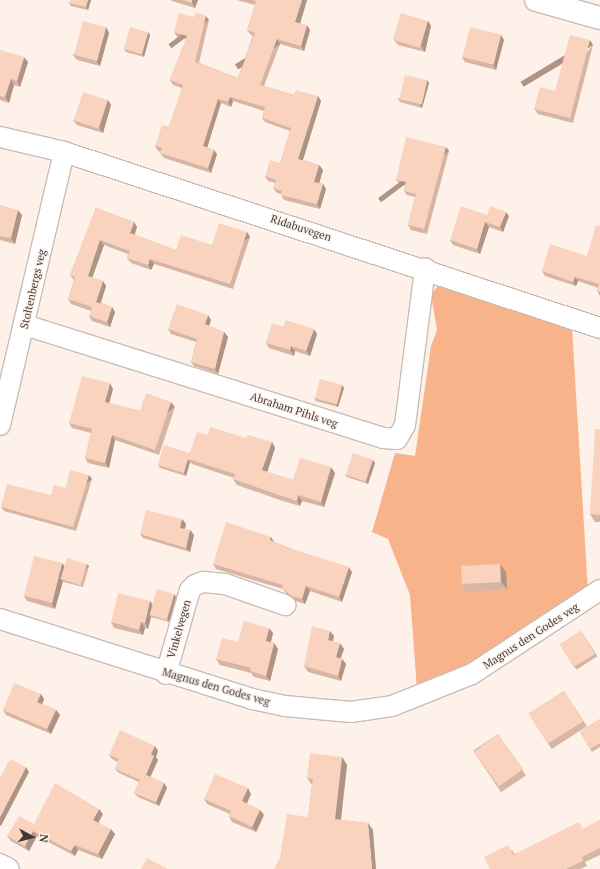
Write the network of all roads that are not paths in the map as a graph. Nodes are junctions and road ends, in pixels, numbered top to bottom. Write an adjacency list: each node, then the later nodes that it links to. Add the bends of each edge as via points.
1 (536, 0): 2 (street)
2 (600, 18)
3 (0, 136): 4 (street, Ridabuvegen)
4 (64, 152): 5 (street, Ridabuvegen); 6 (street, Stoltenbergs veg)
5 (425, 268): 6 (street, Abraham Pihls veg, via 405,425 397,439 383,438); 7 (street, Ridabuvegen)
6 (25, 325): 8 (street, Stoltenbergs veg)
7 (600, 328)
8 (0, 425)
9 (600, 590): 12 (street, Magnus den Godes veg, via 472,674 392,706 351,712 286,706 252,700)
10 (285, 605): 12 (street, Vinkelvegen, via 225,584 203,582 195,585 190,590)
11 (0, 619): 12 (street, Magnus den Godes veg)
12 (166, 674)
13 (0, 864): 14 (street)
14 (9, 869)

